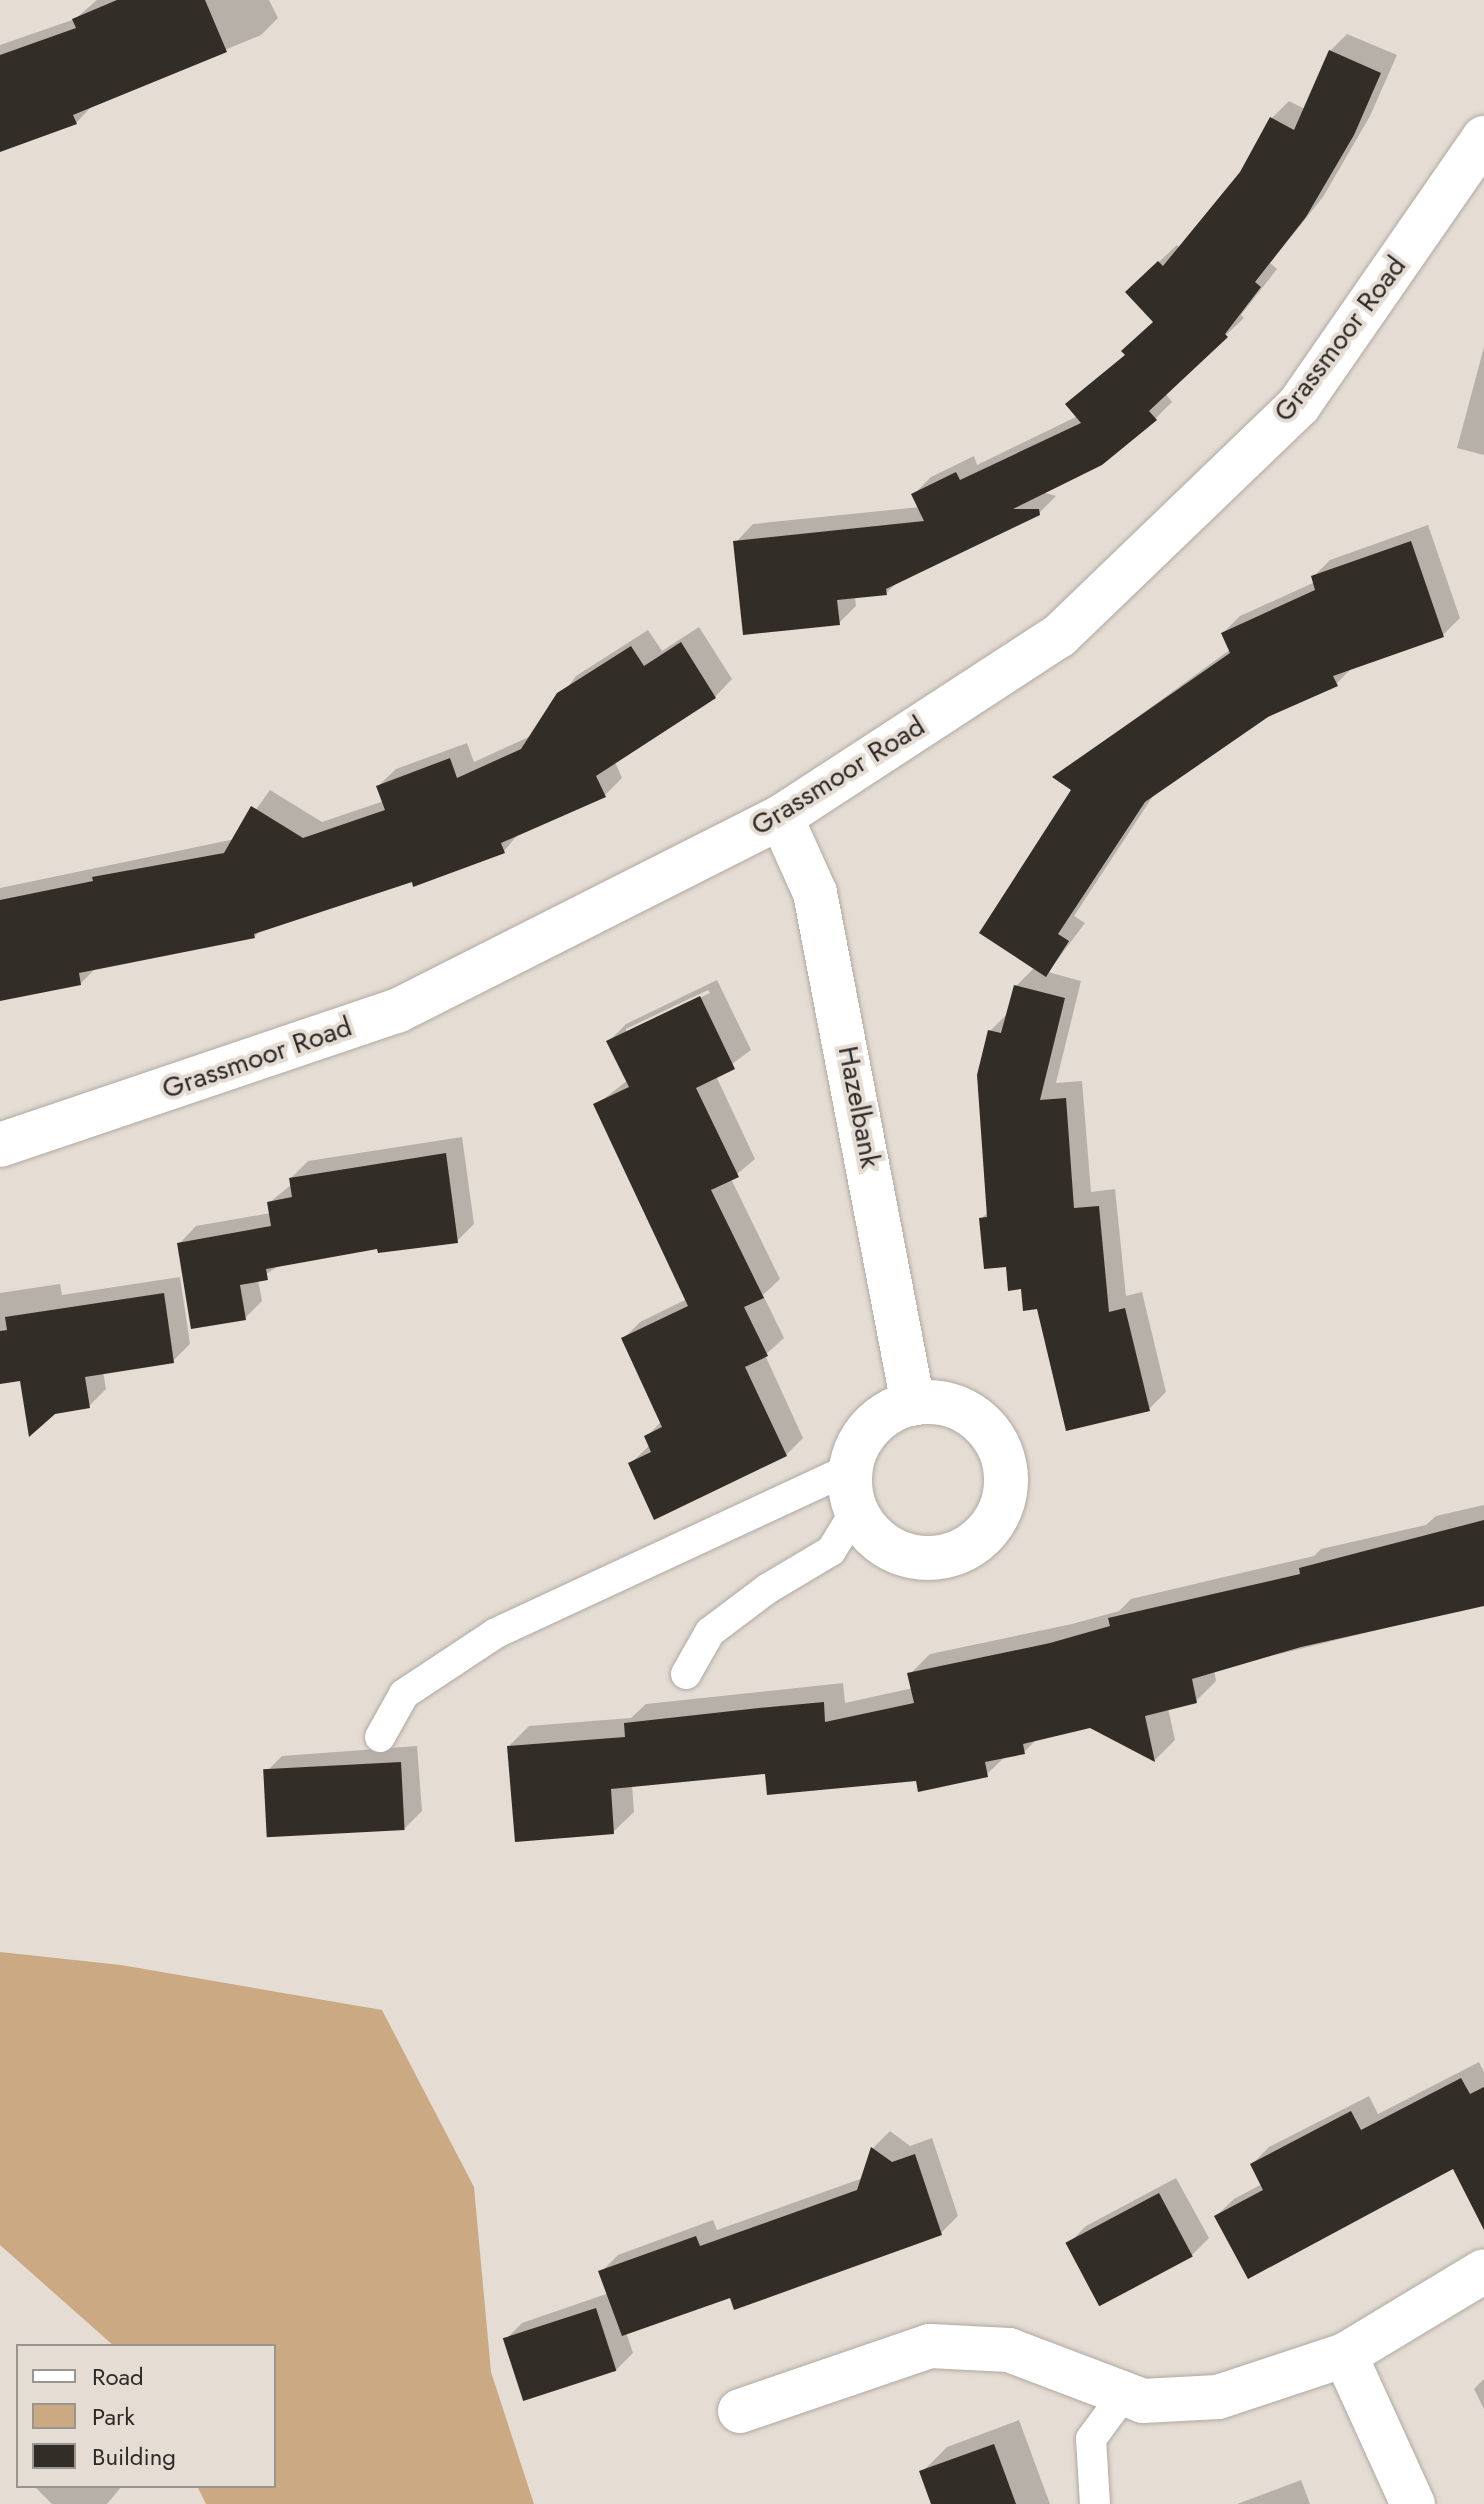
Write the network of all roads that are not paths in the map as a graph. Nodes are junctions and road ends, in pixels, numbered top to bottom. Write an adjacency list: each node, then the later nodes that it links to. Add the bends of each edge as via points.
1 (1484, 138): 2 (street, Grassmoor Road, via 1299,405 1059,636)
2 (781, 817): 3 (street, Grassmoor Road, via 397,1011); 4 (street, Hazelbank, via 815,893)
3 (0, 1145)
4 (913, 1404): 5 (street, via 897,1407 872,1424); 6 (street, via 955,1406 978,1420 998,1444 1006,1475 993,1524 968,1547 938,1558 907,1556 872,1536)
5 (851, 1468): 6 (street); 8 (lane, via 483,1641 404,1694)
6 (855, 1512): 7 (lane, via 831,1551 767,1589 710,1632)
7 (686, 1674)
8 (380, 1737)
9 (1484, 2271): 10 (street)
10 (1345, 2355): 11 (street, via 1218,2397 1143,2401); 14 (street)
11 (1124, 2394): 12 (street, via 1009,2350 930,2346); 13 (lane, via 1091,2439)
12 (740, 2411)
13 (1095, 2504)
14 (1413, 2504)

